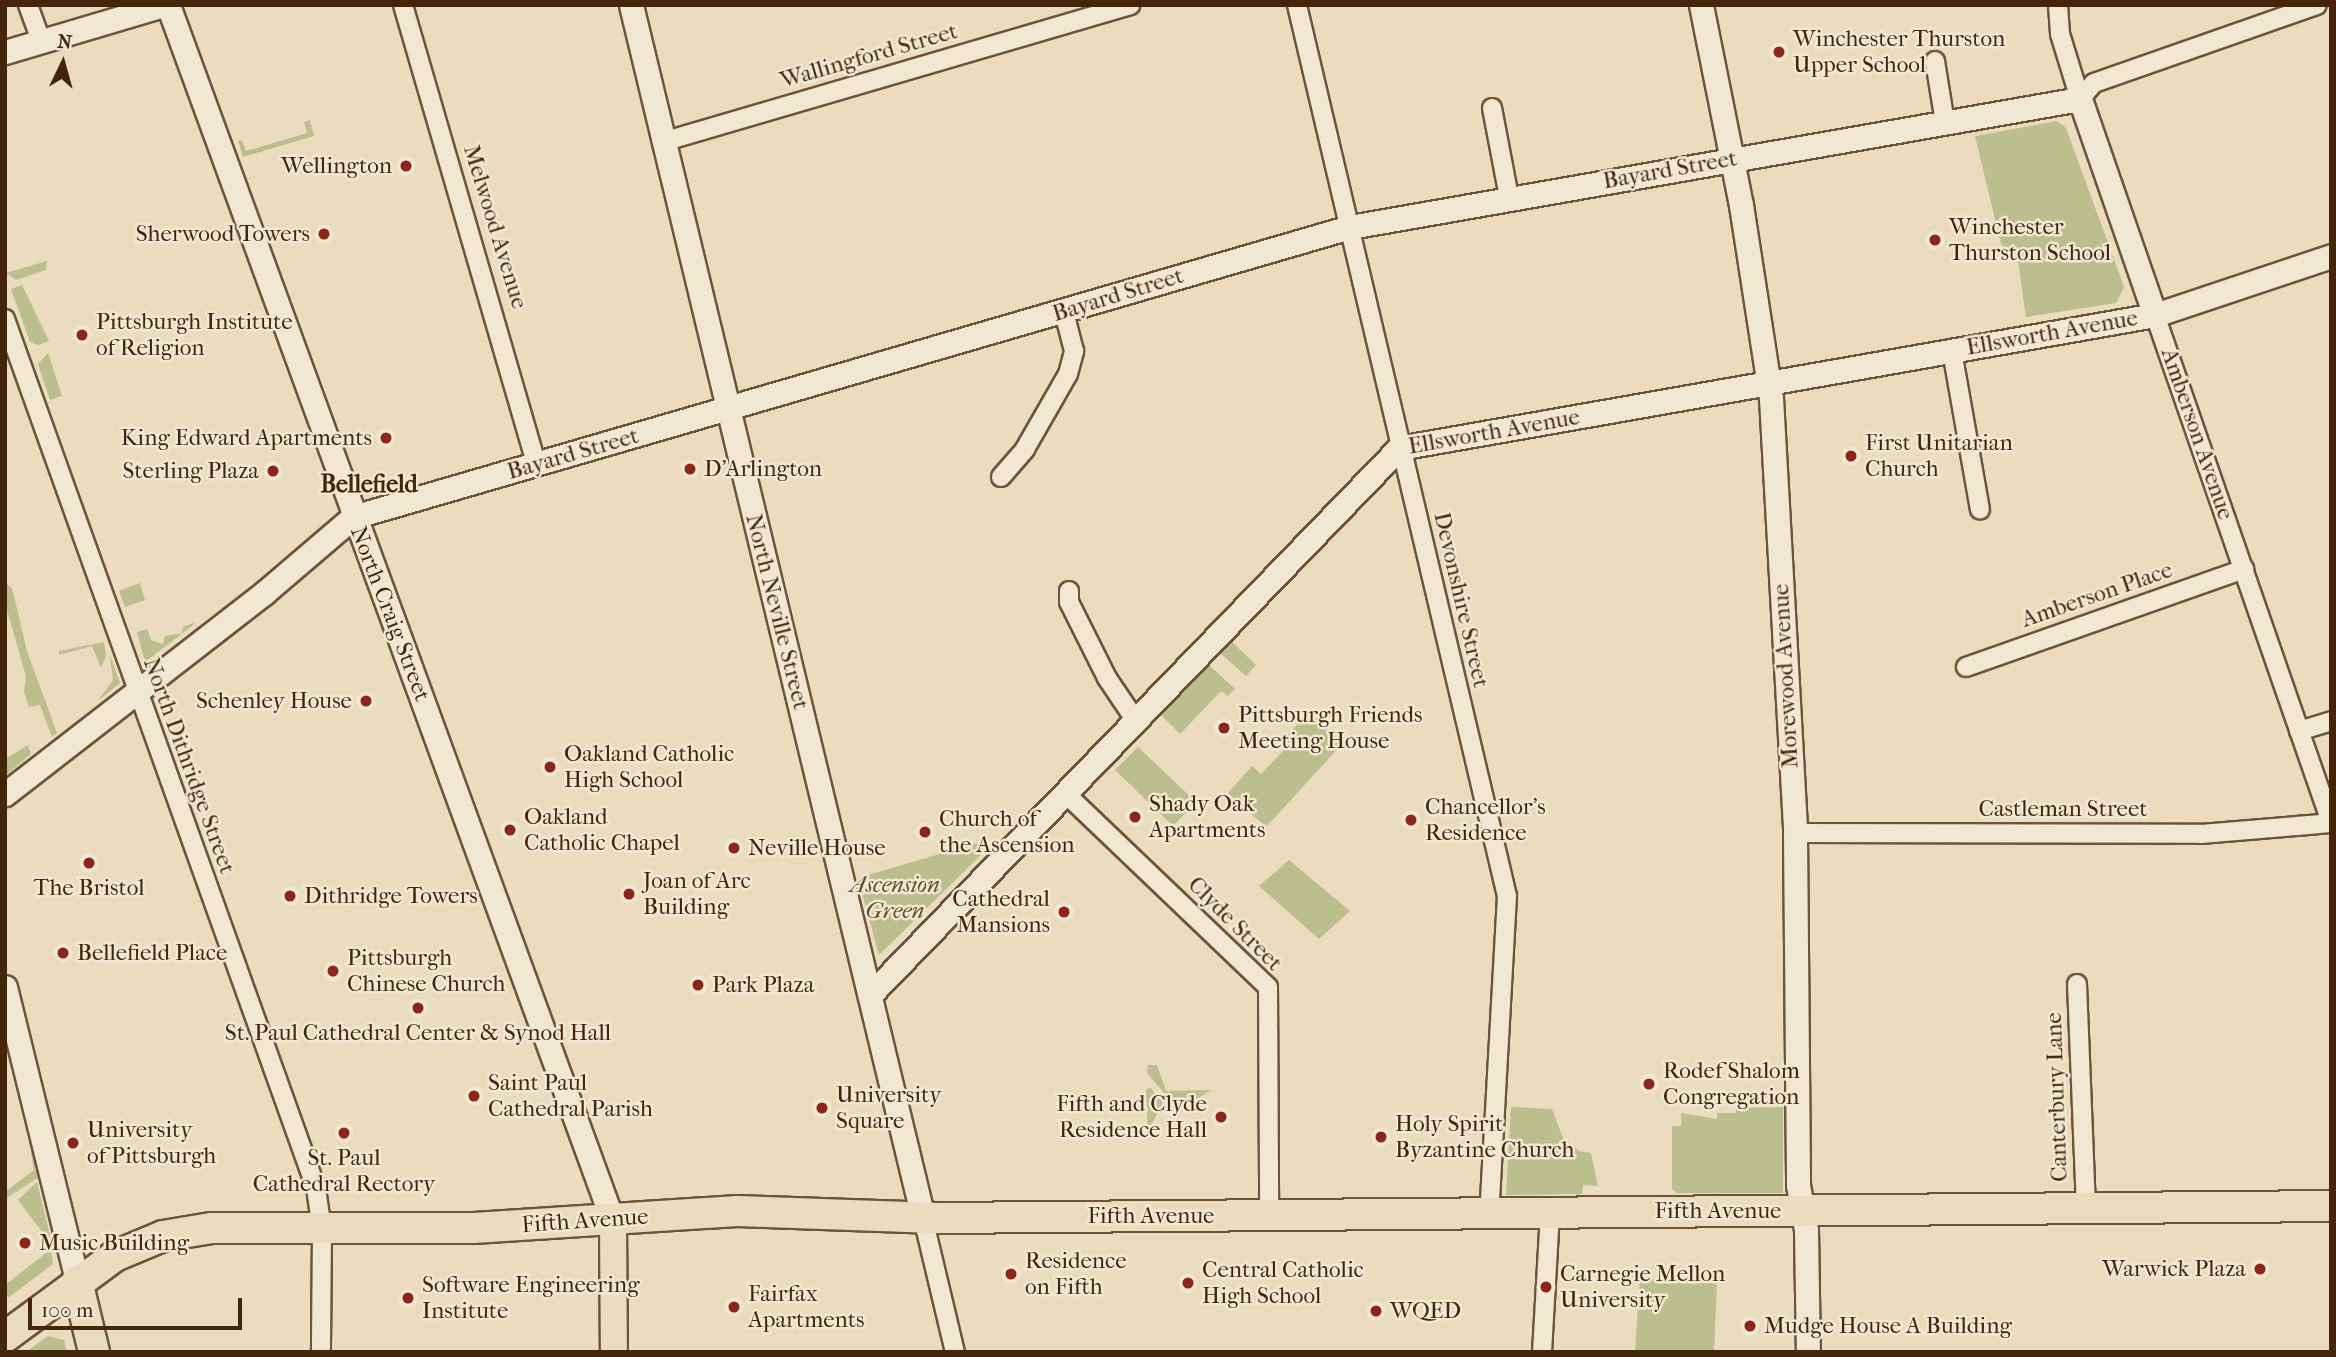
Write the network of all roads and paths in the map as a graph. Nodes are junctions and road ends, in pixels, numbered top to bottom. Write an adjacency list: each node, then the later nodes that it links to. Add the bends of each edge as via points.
1 (28, 5): 10 (street)
2 (166, 5): 10 (street); 31 (street, North Craig Street)
3 (403, 5): 28 (street, Melwood Avenue)
4 (631, 5): 16 (street, North Neville Street)
5 (1130, 5): 16 (street, Wallingford Street)
6 (1297, 5): 19 (street, Devonshire Street)
7 (1701, 5): 17 (street, Morewood Avenue)
8 (2058, 5): 13 (street, Amberson Avenue, via 2060,34)
9 (2317, 5): 13 (street, Bayard Street, via 2094,83)
10 (41, 41): 11 (street)
11 (5, 52)
12 (1935, 61): 15 (street)
13 (2080, 99): 15 (street, Bayard Street); 22 (street, Amberson Avenue)
14 (1492, 108): 18 (street)
15 (1945, 123): 17 (street, Bayard Street)
16 (662, 142): 26 (street, North Neville Street)
17 (1731, 160): 18 (street, Bayard Street); 25 (street, Morewood Avenue)
18 (1509, 197): 19 (street, Bayard Street)
19 (1350, 227): 21 (street, Bayard Street); 27 (street, Devonshire Street)
20 (2331, 256): 22 (street, Ellsworth Avenue)
21 (1064, 312): 26 (street, Bayard Street); 29 (street, via 1074,351 1068,374 1025,449)
22 (2155, 315): 24 (street, Ellsworth Avenue); 32 (street, Amberson Avenue)
23 (5, 319): 35 (street, North Dithridge Street)
24 (1952, 351): 25 (street, Ellsworth Avenue); 30 (street)
25 (1770, 384): 27 (street, Ellsworth Avenue); 42 (street, Morewood Avenue)
26 (728, 408): 28 (street, Bayard Street); 45 (street, North Neville Street)
27 (1399, 448): 36 (street, Ellsworth Avenue); 50 (street, Devonshire Street, via 1507,896)
28 (536, 464): 31 (street, Bayard Street)
29 (1001, 477)
30 (1980, 510)
31 (354, 517): 35 (street, Bayard Street); 53 (street, North Craig Street)
32 (2244, 569): 34 (street, Amberson Place); 38 (street, Amberson Avenue)
33 (1069, 591): 36 (street, via 1069,602 1107,678)
34 (1966, 667)
35 (137, 691): 39 (street, Bayard Street); 54 (street, North Dithridge Street, via 316,1188)
36 (1136, 720): 40 (street, Ellsworth Avenue)
37 (2331, 720): 38 (street)
38 (2299, 731): 41 (street, Amberson Avenue)
39 (5, 794)
40 (1066, 794): 45 (street, Ellsworth Avenue); 51 (street, Clyde Street, via 1268,987)
41 (2331, 823): 42 (street, Castleman Street, via 2201,834)
42 (1795, 833): 48 (street, Morewood Avenue, via 1798,1185)
43 (2077, 984): 47 (street, Canterbury Lane)
44 (5, 987): 55 (street)
45 (870, 995): 52 (street, North Neville Street)
46 (2331, 1206): 47 (highway, Fifth Avenue)
47 (2086, 1208): 48 (highway, Fifth Avenue)
48 (1803, 1210): 49 (highway, Fifth Avenue); 62 (street, Morewood Avenue)
49 (1550, 1212): 50 (highway, Fifth Avenue); 61 (street)
50 (1489, 1213): 51 (highway, Fifth Avenue)
51 (1269, 1215): 52 (highway, Fifth Avenue)
52 (923, 1218): 53 (highway, Fifth Avenue, via 737,1211); 60 (street)
53 (613, 1222): 54 (highway, Fifth Avenue); 59 (main road)
54 (322, 1230): 55 (highway, Fifth Avenue, via 186,1230 138,1245); 58 (street, North Dithridge Street)
55 (78, 1281): 56 (highway, Fifth Avenue); 57 (highway)
56 (5, 1337)
57 (94, 1352)
58 (321, 1352)
59 (614, 1352)
60 (955, 1352)
61 (1542, 1352)
62 (1808, 1352)

